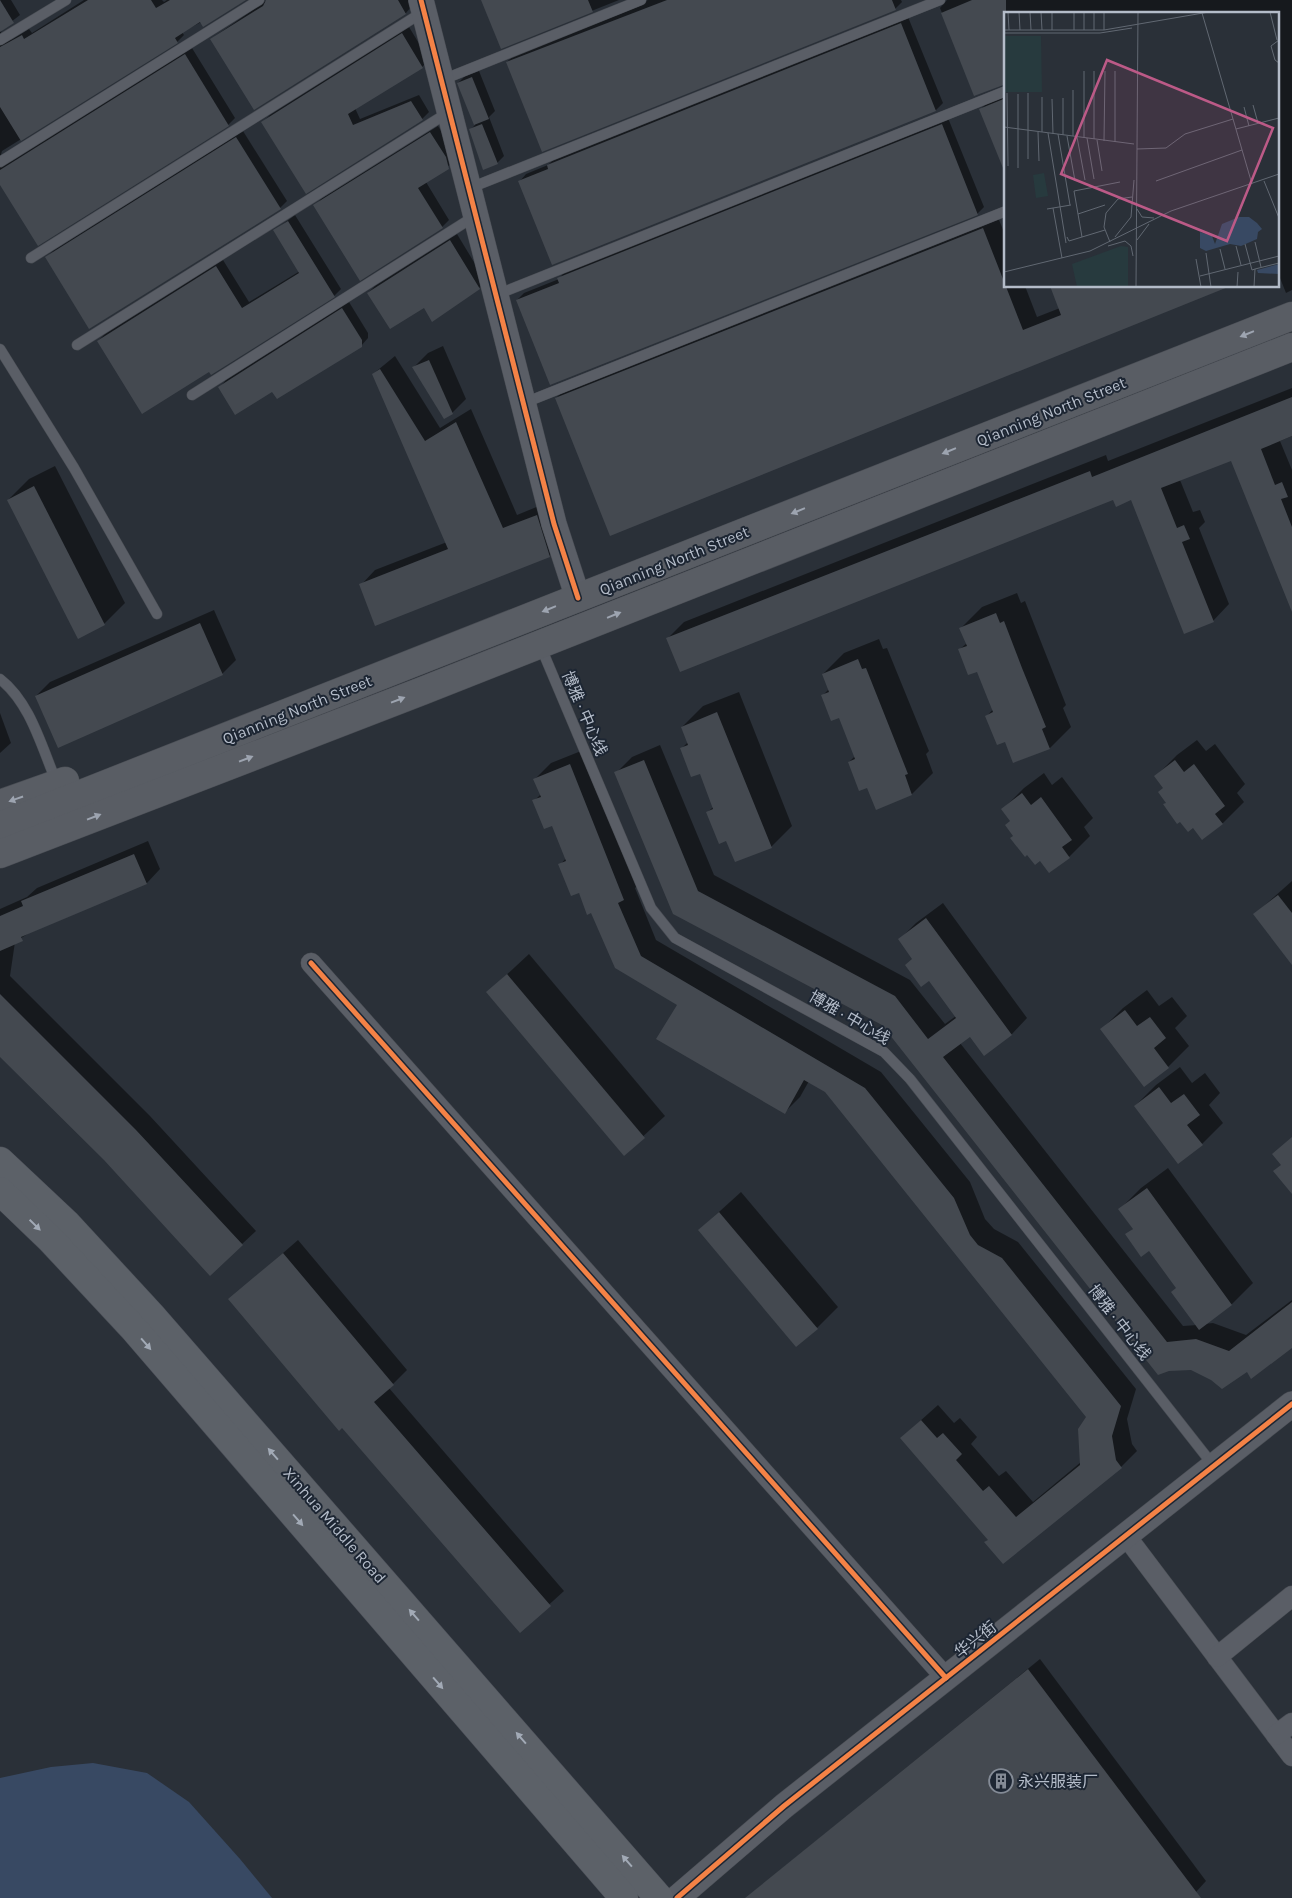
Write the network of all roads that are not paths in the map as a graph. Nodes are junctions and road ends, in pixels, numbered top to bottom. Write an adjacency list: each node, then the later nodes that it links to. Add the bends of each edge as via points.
1 (66, 0): 6 (lane)
2 (259, 0): 10 (lane)
3 (641, 0): 7 (lane)
4 (940, 0): 11 (lane)
5 (423, 6): 7 (street); 14 (lane)
6 (0, 40)
7 (442, 80): 9 (street)
8 (1004, 92): 15 (lane)
9 (450, 112): 11 (street); 17 (lane)
10 (0, 162)
11 (469, 189): 13 (street)
12 (1004, 212): 21 (lane)
13 (476, 215): 15 (street); 20 (lane)
14 (31, 258)
15 (496, 295): 21 (street)
16 (1292, 316): 22 (main road, Qianning North Street, one-way to 22)
17 (77, 345)
18 (1292, 347): 24 (main road, Qianning North Street, one-way to 18)
19 (0, 349): 23 (lane, via 74,468)
20 (192, 396)
21 (524, 404): 22 (street, via 554,524)
22 (578, 598): 26 (main road, Qianning North Street, one-way to 26)
23 (157, 614)
24 (539, 644): 30 (main road, Qianning North Street, one-way to 24); 37 (lane, 博雅 · 中心线, via 651,908 663,925 675,938 884,1052 910,1079)
25 (0, 679): 27 (lane, via 9,686 30,719)
26 (229, 736): 27 (main road, via 187,738); 29 (main road, Qianning North Street)
27 (57, 784): 28 (main road, one-way to 28)
28 (0, 804)
29 (0, 826)
30 (56, 832): 31 (main road, Qianning North Street); 32 (main road)
31 (0, 854)
32 (0, 860)
33 (311, 962): 41 (street)
34 (0, 1161): 45 (main road, Xinhua Middle Road, one-way to 34, via 151,1315 67,1224)
35 (0, 1191): 44 (main road, Xinhua Middle Road, one-way to 44, via 134,1329)
36 (1292, 1404): 37 (street, 华兴街)
37 (1214, 1466): 38 (street, 华兴街)
38 (1126, 1536): 40 (street); 41 (street, 华兴街)
39 (1292, 1596): 40 (street)
40 (1217, 1657): 42 (street)
41 (946, 1678): 46 (street, 华兴街, via 784,1806)
42 (1284, 1729): 43 (street)
43 (1292, 1756)
44 (624, 1898)
45 (659, 1898)
46 (676, 1898)

